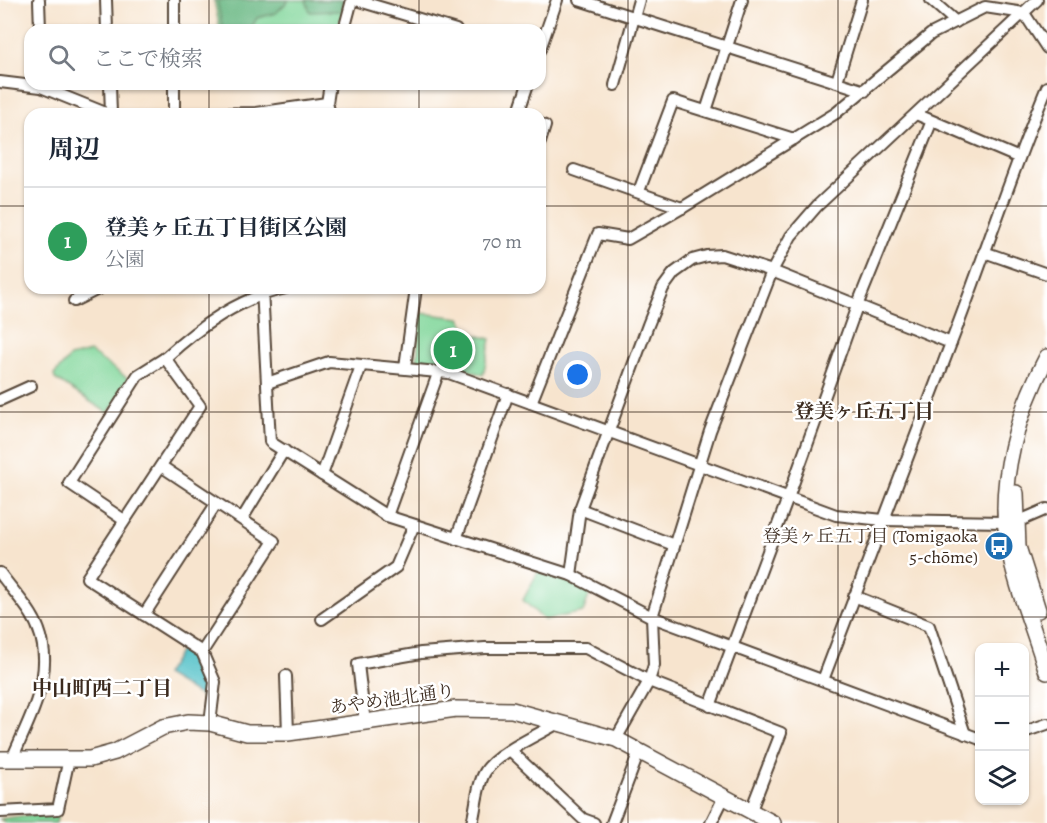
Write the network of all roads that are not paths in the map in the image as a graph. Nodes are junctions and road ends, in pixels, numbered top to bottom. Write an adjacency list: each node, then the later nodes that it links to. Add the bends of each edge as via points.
1 (39, 0): 15 (street)
2 (106, 0): 16 (street)
3 (174, 0): 17 (street)
4 (354, 0): 18 (street); 19 (street)
5 (557, 0): 20 (street)
6 (579, 0): 13 (street)
7 (639, 0): 13 (street)
8 (742, 0): 21 (street)
9 (862, 0): 23 (street)
10 (931, 0): 14 (street)
11 (1037, 0): 12 (street)
12 (1024, 13): 14 (street, via 985,7); 22 (street); 42 (street)
13 (634, 16): 21 (street); 26 (street)
14 (956, 22): 33 (street, via 931,34)
15 (40, 24)
16 (107, 24)
17 (174, 24)
18 (346, 24)
19 (436, 24)
20 (546, 32)
21 (728, 45): 23 (street); 41 (street)
22 (1047, 48)
23 (837, 81): 33 (street)
24 (0, 82): 25 (street)
25 (24, 84)
26 (615, 85)
27 (1047, 87): 45 (street)
28 (53, 90): 35 (street)
29 (110, 90): 36 (street)
30 (174, 90): 37 (street)
31 (329, 90): 34 (street)
32 (526, 90): 40 (street)
33 (865, 91): 44 (street)
34 (327, 103): 38 (street); 39 (street)
35 (96, 108)
36 (110, 108)
37 (174, 108)
38 (295, 108)
39 (328, 108)
40 (520, 108)
41 (706, 111): 44 (street); 47 (street, via 673,100)
42 (916, 114): 43 (street); 50 (street, via 791,236)
43 (931, 123): 45 (street); 57 (street)
44 (794, 139): 48 (street)
45 (1017, 158): 49 (street)
46 (574, 170): 47 (street)
47 (639, 191): 48 (street)
48 (682, 208): 69 (street, via 628,239 598,234)
49 (984, 252): 51 (street); 58 (street)
50 (772, 271): 57 (street); 70 (street, via 723,255 692,260 674,273 663,288); 73 (street)
51 (1047, 274)
52 (88, 294): 56 (street)
53 (257, 294): 60 (street, via 201,326)
54 (262, 294): 65 (street)
55 (415, 294): 62 (street)
56 (74, 301)
57 (856, 306): 58 (street); 75 (street)
58 (951, 344): 82 (street)
59 (1047, 357): 83 (street, via 1025,400 1015,437)
60 (165, 358): 72 (street, via 200,406); 81 (street, via 138,375 69,483)
61 (361, 366): 62 (street); 65 (street, via 329,362); 74 (street)
62 (405, 368): 63 (street)
63 (439, 371): 67 (street); 79 (street)
64 (1047, 378): 83 (street, via 1033,405 1023,441)
65 (267, 383): 71 (street, via 270,442)
66 (31, 386): 68 (street)
67 (508, 394): 69 (street); 85 (street)
68 (0, 400)
69 (531, 403): 70 (street)
70 (607, 431): 73 (street); 77 (street)
71 (284, 450): 74 (street); 80 (street)
72 (161, 466): 76 (street); 81 (street)
73 (699, 466): 75 (street); 86 (street)
74 (322, 475): 79 (street)
75 (788, 498): 82 (street, via 837,515); 95 (street)
76 (216, 504): 80 (street); 91 (street)
77 (580, 509): 86 (street); 87 (street)
78 (1047, 509): 83 (street)
79 (387, 516): 84 (street)
80 (242, 519): 96 (street, via 274,542)
81 (124, 520): 91 (street, via 87,578)
82 (883, 520): 83 (street); 90 (street)
83 (1011, 522): 94 (street); 97 (street, via 1016,577)
84 (414, 525): 85 (street); 93 (street, via 396,567)
85 (456, 539): 87 (street)
86 (674, 545): 92 (street)
87 (571, 576): 92 (street)
88 (3, 577): 89 (street); 113 (street, via 32,615 45,660 42,688)
89 (0, 592)
90 (854, 596): 99 (street); 108 (street, via 929,626)
91 (144, 615): 96 (street)
92 (652, 616): 95 (street); 100 (street, via 654,664)
93 (322, 619)
94 (1047, 641)
95 (732, 648): 99 (street); 101 (street)
96 (202, 652): 103 (street, via 215,682)
97 (1047, 672)
98 (286, 676): 107 (street)
99 (823, 680): 108 (street)
100 (649, 681): 101 (street); 104 (street, via 586,648 485,648 421,653 358,664); 110 (street)
101 (710, 706): 116 (street, via 781,733)
102 (560, 722): 104 (street, あやめ池北通り, via 512,710 456,709); 110 (street, あやめ池北通り); 111 (street)
103 (210, 723): 107 (street, あやめ池北通り, via 247,733); 113 (street, あやめ池北通り, via 163,727 115,752 90,759)
104 (365, 723): 107 (street, あやめ池北通り)
105 (1047, 724): 106 (street)
106 (1029, 730)
107 (288, 733)
108 (965, 734): 109 (street)
109 (975, 738)
110 (616, 739): 112 (street, あやめ池北通り)
111 (511, 750): 118 (street, via 484,773); 119 (street, via 583,819)
112 (639, 752): 115 (street, あやめ池北通り); 120 (street)
113 (6, 759)
114 (68, 764): 117 (street, via 58,809)
115 (724, 797): 116 (street, あやめ池北通り); 121 (street)
116 (751, 810): 122 (street, あやめ池北通り)
117 (0, 812)
118 (472, 823)
119 (594, 823)
120 (612, 823)
121 (711, 823)
122 (773, 823)

